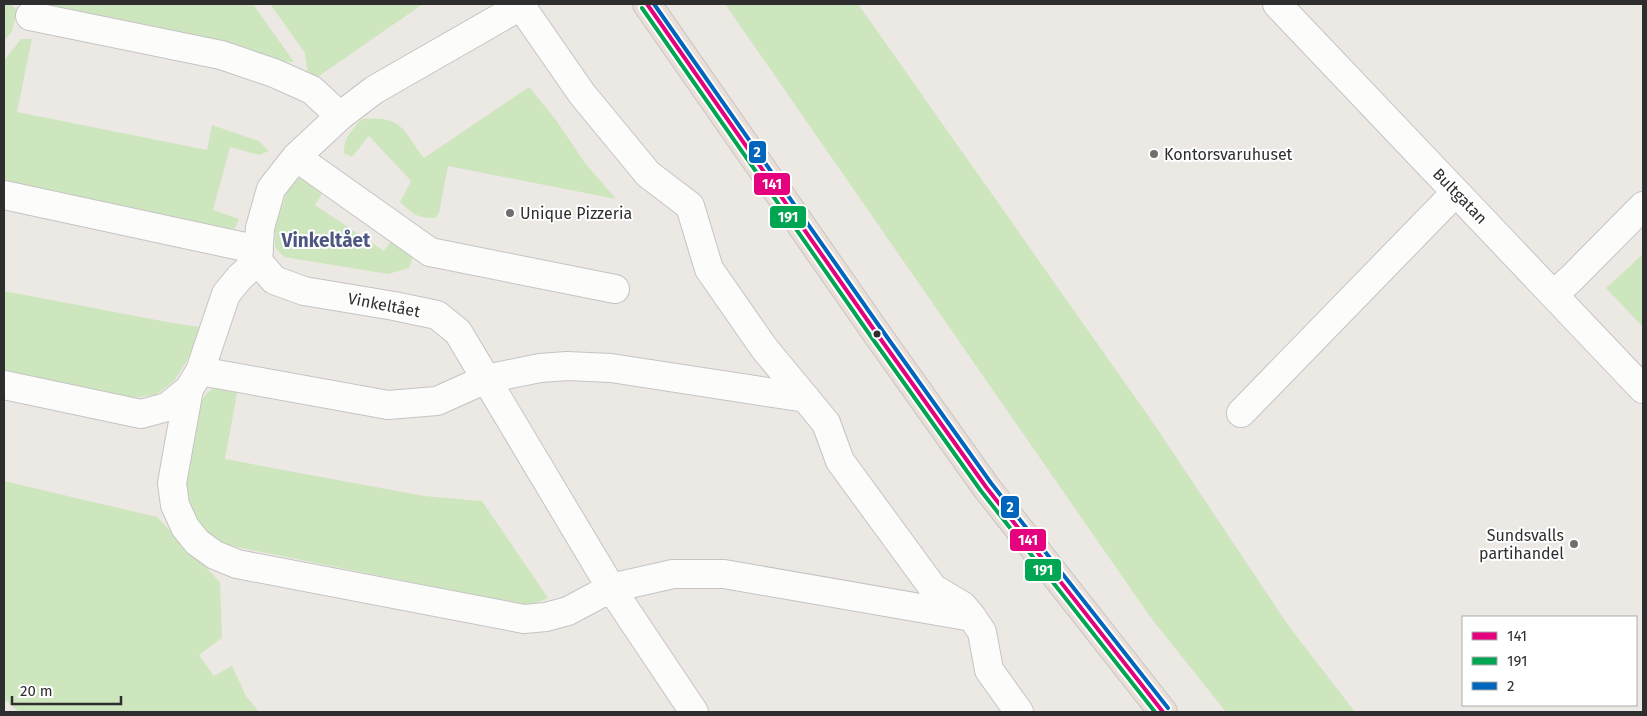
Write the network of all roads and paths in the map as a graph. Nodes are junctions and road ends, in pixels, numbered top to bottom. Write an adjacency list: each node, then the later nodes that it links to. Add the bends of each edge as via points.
1 (647, 4): 23 (highway, via 986,487)
2 (1277, 4): 7 (street, Bultgatan)
3 (523, 5): 5 (street, via 374,90); 17 (street, via 582,94 648,174 690,206 709,269 764,348)
4 (30, 16): 5 (street, via 221,55 274,72 312,90)
5 (340, 116): 6 (street)
6 (296, 157): 10 (street, via 271,189 260,228); 11 (street, via 430,252)
7 (1456, 192): 12 (street, Bultgatan); 18 (street)
8 (4, 195): 10 (street)
9 (1643, 206): 12 (street)
10 (258, 256): 13 (street, Vinkeltået, via 274,280 304,291 437,316 458,332); 14 (street, via 226,294)
11 (615, 289)
12 (1554, 294): 16 (street, Bultgatan)
13 (486, 379): 14 (street, via 437,401 388,405); 17 (street, via 540,368 610,368); 19 (street, Vinkeltået)
14 (195, 380): 15 (street, via 167,407 141,414); 19 (street, via 172,483 175,505 185,527 197,542 215,555 237,564 524,618 568,611)
15 (4, 385)
16 (1643, 389)
17 (806, 398): 20 (street, via 826,423 840,462 933,588 963,606)
18 (1241, 414)
19 (612, 588): 20 (street, via 672,574 724,574); 21 (street, Vinkeltået)
20 (972, 617): 22 (street, via 982,632 989,670)
21 (694, 712)
22 (1019, 712)
23 (1163, 712)

